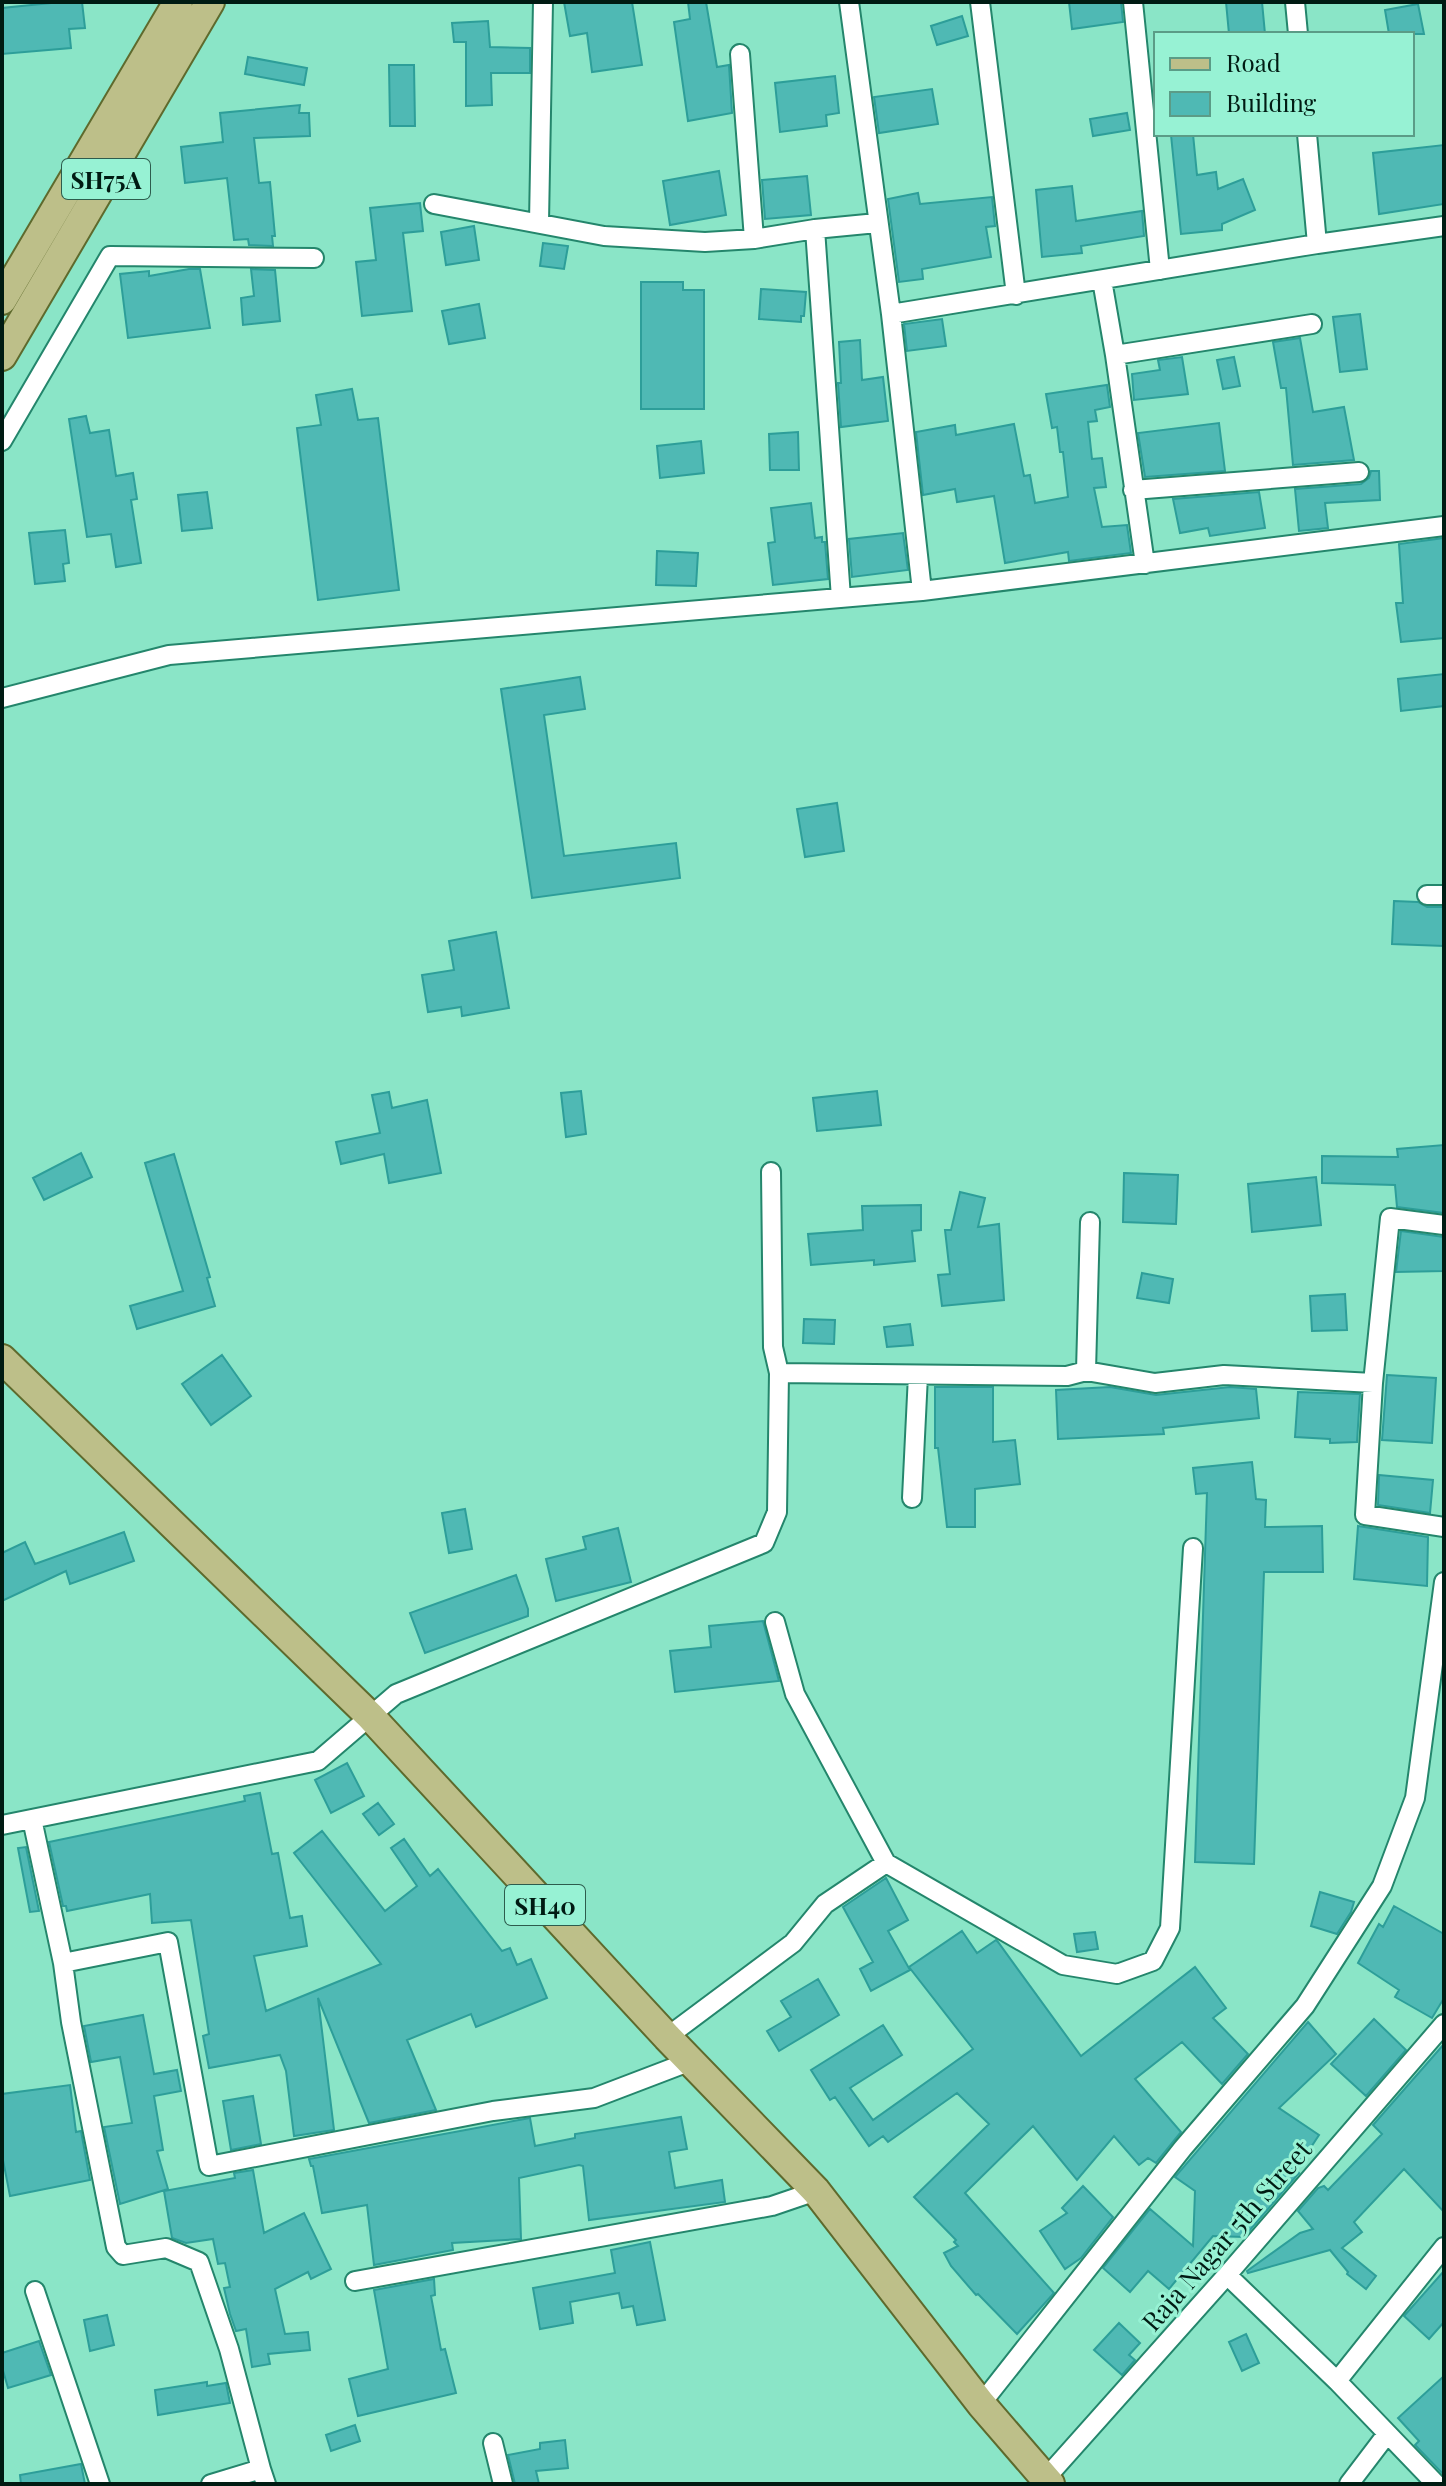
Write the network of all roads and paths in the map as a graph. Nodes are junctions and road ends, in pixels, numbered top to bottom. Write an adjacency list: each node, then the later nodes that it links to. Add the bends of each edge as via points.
1 (178, 2): 22 (main road, SH75A)
2 (210, 2): 26 (main road, SH75A)
3 (543, 2): 12 (street)
4 (849, 2): 13 (street)
5 (980, 2): 21 (street)
6 (1133, 2): 19 (street)
7 (1298, 3): 8 (street)
8 (1298, 32)
9 (740, 54): 16 (street)
10 (1307, 136): 17 (street)
11 (434, 204): 12 (street)
12 (539, 222): 16 (street, via 604,236)
13 (877, 223): 15 (street); 23 (street)
14 (1444, 226): 17 (street)
15 (815, 229): 16 (street); 33 (street)
16 (754, 239)
17 (1317, 244): 19 (street)
18 (314, 258): 27 (street, via 110,256)
19 (1160, 270): 20 (street)
20 (1102, 280): 21 (street); 25 (street)
21 (1016, 295): 23 (street)
22 (2, 300)
23 (891, 314): 32 (street)
24 (1312, 324): 25 (street)
25 (1115, 355): 29 (street)
26 (2, 356)
27 (2, 441)
28 (1359, 472): 29 (street)
29 (1133, 490): 31 (street)
30 (1444, 526): 31 (street)
31 (1145, 564): 32 (street)
32 (922, 591): 33 (street)
33 (841, 598): 34 (street, via 169,655)
34 (2, 698)
35 (771, 1172): 40 (street, via 773,1347)
36 (1090, 1222): 39 (street)
37 (1444, 1225): 42 (street, via 1390,1218)
38 (2, 1359): 48 (main road, SH40)
39 (1086, 1371): 41 (street, via 1067,1376); 42 (street, via 1155,1383 1224,1375)
40 (779, 1373): 41 (street); 48 (street, via 777,1512 764,1543 396,1694)
41 (918, 1375): 43 (street)
42 (1373, 1383): 44 (street, via 1365,1515)
43 (912, 1498)
44 (1444, 1527)
45 (1193, 1548): 51 (street, via 1170,1928 1153,1961 1117,1974 1063,1965)
46 (1444, 1582): 62 (street, via 1415,1798 1382,1886 1305,2006 1183,2148)
47 (775, 1622): 51 (street, via 795,1694)
48 (370, 1716): 49 (street, via 318,1761); 54 (main road, SH40)
49 (32, 1819): 50 (street); 52 (street)
50 (2, 1825)
51 (886, 1863): 54 (street, via 825,1904 793,1943)
52 (63, 1963): 55 (street, via 168,1942 209,2166 493,2111 594,2098); 65 (street, via 116,2247 123,2255 166,2248 199,2262)
53 (1444, 2024): 58 (street, Raja Nagar 5th Street)
54 (667, 2037): 55 (main road, SH40)
55 (691, 2061): 56 (main road, SH40)
56 (816, 2191): 59 (street, via 772,2206); 62 (main road, SH40)
57 (1444, 2247): 61 (street)
58 (1227, 2275): 61 (street); 66 (street, Raja Nagar 5th Street)
59 (355, 2281)
60 (35, 2291): 67 (street)
61 (1337, 2381): 63 (street)
62 (981, 2404): 66 (main road, SH40)
63 (1387, 2434): 70 (street); 71 (street)
64 (493, 2443): 69 (street)
65 (263, 2477): 68 (street)
66 (1047, 2482)
67 (100, 2484)
68 (211, 2484)
69 (503, 2484)
70 (1349, 2484)
71 (1436, 2484)

